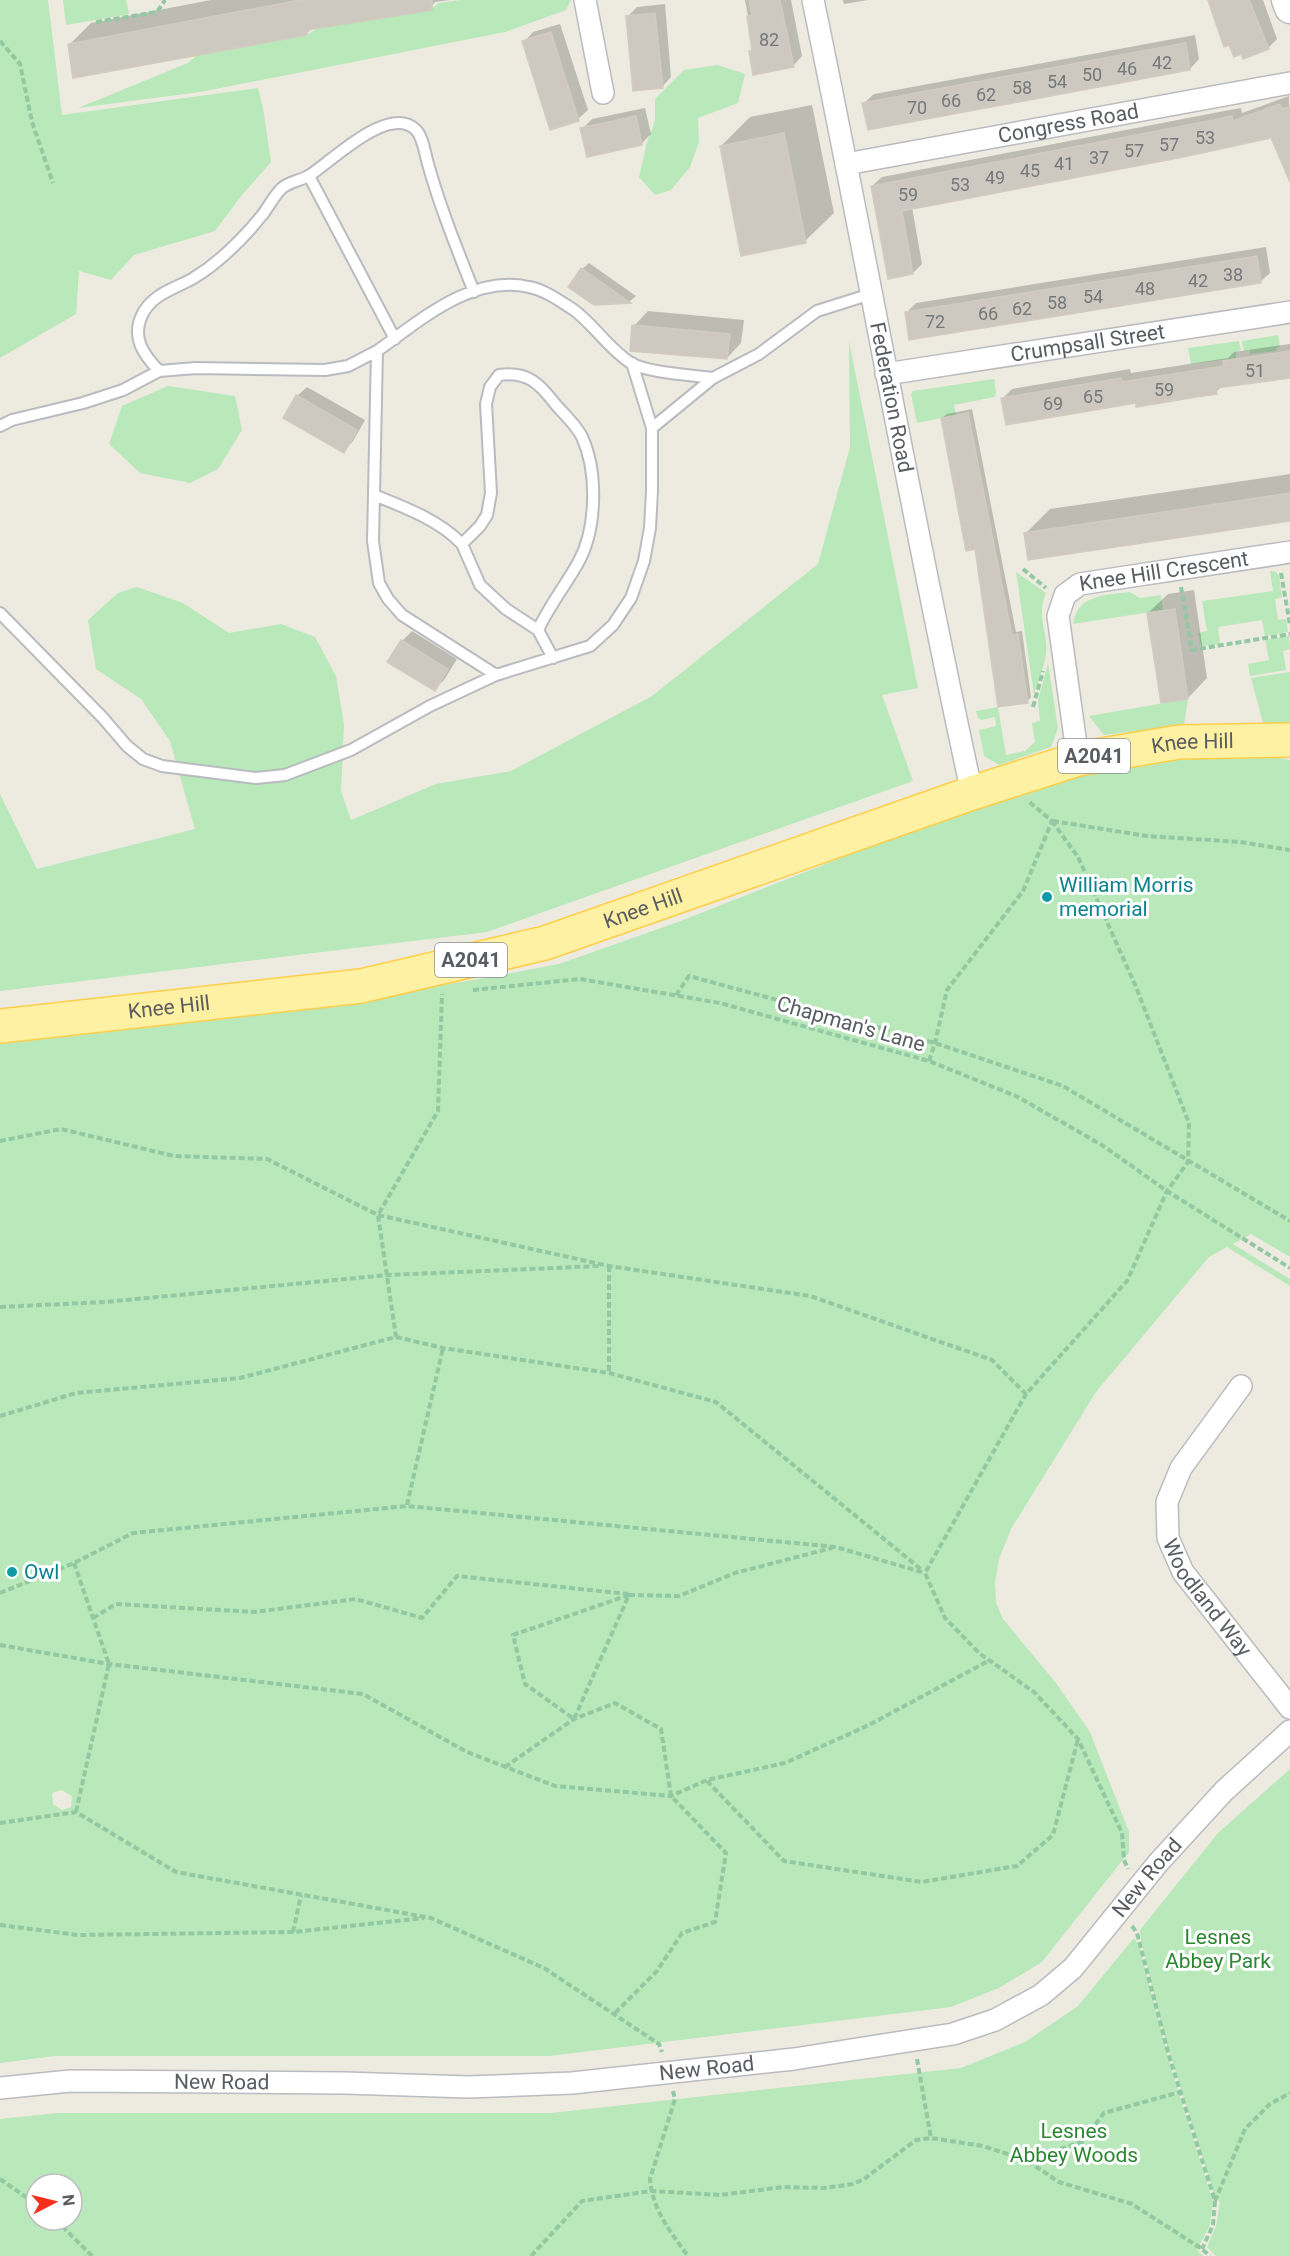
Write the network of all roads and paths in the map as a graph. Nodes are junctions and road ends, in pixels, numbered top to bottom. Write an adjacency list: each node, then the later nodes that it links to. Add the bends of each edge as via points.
1 (165, 0): 6 (path, via 157,12)
2 (585, 0): 9 (street)
3 (813, 0): 10 (street, Federation Road)
4 (1287, 0): 5 (main road)
5 (1290, 8)
6 (96, 22)
7 (0, 41): 12 (path, via 20,64 32,122)
8 (1290, 82): 10 (street, Congress Road)
9 (603, 93)
10 (846, 164): 14 (street, Federation Road)
11 (309, 176): 13 (lane, via 343,148 378,128 392,123 416,130); 16 (lane); 19 (lane, via 280,190 261,217 222,257 151,302 142,314 139,345)
12 (53, 183)
13 (474, 292): 16 (lane, via 449,301); 18 (lane, via 508,285 549,294 576,312)
14 (871, 294): 20 (street, Federation Road); 21 (lane, via 817,311 759,354)
15 (1290, 312): 20 (street, Crumpsall Street)
16 (395, 339): 17 (lane)
17 (377, 351): 19 (lane, via 348,366 325,370); 24 (lane)
18 (632, 363): 21 (lane); 23 (lane)
19 (159, 371): 22 (lane, via 123,390)
20 (886, 374): 39 (street, Federation Road)
21 (712, 378): 23 (lane)
22 (0, 426)
23 (652, 428): 34 (lane, via 650,528 631,598 613,625 590,646)
24 (374, 495): 25 (lane, via 452,533); 35 (lane, via 376,566 388,599 402,615)
25 (462, 544): 32 (lane, via 480,585 506,609); 32 (lane, via 487,515 490,493 486,404 490,387 499,375 525,376 543,388 582,435 591,462 593,488 589,537 579,562)
26 (1284, 553): 28 (street, Knee Hill Crescent); 31 (path)
27 (1023, 569): 29 (path)
28 (1178, 569): 29 (street, Knee Hill Crescent, via 1080,584); 33 (path, via 1192,650)
29 (1062, 601): 37 (street, Knee Hill Crescent, via 1058,616)
30 (0, 613): 35 (lane, via 143,759 162,766 256,778 285,775 351,750)
31 (1290, 625)
32 (538, 630): 34 (lane)
33 (1290, 634)
34 (553, 658): 35 (lane)
35 (496, 675)
36 (1284, 741): 37 (main road, Knee Hill / A2041, via 1179,742)
37 (1078, 759): 38 (main road, Knee Hill / A2041)
38 (1014, 779): 39 (main road, Knee Hill / A2041); 40 (path, via 1017,793)
39 (972, 793): 45 (main road, Knee Hill / A2041, via 545,943 361,986)
40 (1052, 821): 41 (path, via 1147,836 1240,842); 46 (path, via 1023,891 947,990); 49 (path, via 1078,858 1136,987 1189,1123)
41 (1290, 850)
42 (465, 990): 44 (path, Chapman's Lane, via 579,979)
43 (453, 992): 51 (path, via 442,993 438,1111)
44 (675, 996): 46 (path, via 689,976); 47 (path, Chapman's Lane, via 720,1003)
45 (0, 1026)
46 (935, 1044): 47 (path); 49 (path, via 1063,1086)
47 (929, 1061): 50 (path, Chapman's Lane, via 1016,1096 1102,1145)
48 (0, 1142): 51 (path, via 61,1129 174,1156 267,1159)
49 (1188, 1162): 50 (path); 52 (path)
50 (1167, 1191): 54 (path, Chapman's Lane); 61 (path, via 1127,1281)
51 (378, 1215): 53 (path); 55 (path)
52 (1290, 1221)
53 (609, 1266): 55 (path); 59 (path); 61 (path, via 810,1296 992,1360)
54 (1290, 1268)
55 (388, 1275): 56 (path, via 105,1302); 57 (path)
56 (0, 1307)
57 (396, 1337): 58 (path); 62 (path, via 240,1378 76,1393)
58 (443, 1348): 59 (path); 63 (path)
59 (609, 1373): 66 (path, via 716,1402)
60 (1241, 1386): 73 (street, Woodland Way, via 1181,1467 1167,1502 1168,1538 1183,1572)
61 (1026, 1394): 66 (path)
62 (0, 1416)
63 (406, 1506): 64 (path); 65 (path, via 133,1533)
64 (836, 1547): 66 (path); 68 (path, via 735,1573 679,1596)
65 (74, 1563): 67 (path); 69 (path)
66 (925, 1573): 71 (path, via 945,1618)
67 (0, 1593)
68 (629, 1594): 69 (path, via 457,1576 422,1618 356,1599 254,1612 116,1604); 74 (path); 74 (path, via 513,1635 525,1684)
69 (93, 1618): 72 (path)
70 (0, 1645): 72 (path)
71 (990, 1660): 76 (path, via 1034,1692); 78 (path, via 869,1725 785,1763)
72 (109, 1664): 77 (path, via 363,1694 467,1752); 80 (path)
73 (1290, 1708)
74 (574, 1719): 77 (path); 79 (path, via 615,1703 662,1729)
75 (1290, 1731): 84 (street, New Road, via 1224,1791 1158,1863)
76 (1078, 1739): 78 (path, via 1053,1835 1017,1866 922,1882 784,1861); 82 (path, via 1122,1833)
77 (505, 1767): 79 (path, via 555,1785)
78 (706, 1780): 79 (path)
79 (671, 1796): 88 (path, via 726,1853 715,1922 682,1933 657,1971)
80 (76, 1812): 81 (path); 83 (path, via 176,1872)
81 (0, 1823)
82 (1124, 1860)
83 (301, 1895): 85 (path); 87 (path)
84 (1121, 1911): 89 (street, New Road, via 1073,1968 1041,1995 995,2020 953,2034); 93 (path, via 1137,1934)
85 (431, 1918): 87 (path); 88 (path, via 544,1968)
86 (0, 1925): 87 (path, via 78,1935)
87 (293, 1932)
88 (614, 2014): 90 (path, via 659,2044)
89 (914, 2041): 92 (street, New Road, via 794,2059 572,2083 468,2087 70,2080); 95 (path)
90 (663, 2055)
91 (672, 2086): 98 (path, via 675,2099 650,2179)
92 (0, 2088)
93 (1180, 2092): 96 (path, via 1104,2113 1082,2142); 100 (path)
94 (1290, 2093): 100 (path, via 1270,2104 1245,2129)
95 (931, 2138): 96 (path, via 983,2146); 98 (path, via 916,2140 864,2180 853,2184 720,2195)
96 (1026, 2160): 102 (path, via 1059,2182 1132,2204)
97 (0, 2179): 99 (path)
98 (651, 2191): 104 (path, via 582,2201); 105 (path, via 664,2223)
99 (24, 2196)
100 (1215, 2201): 102 (path, via 1212,2225)
101 (68, 2232): 103 (path)
102 (1202, 2249): 106 (path)
103 (92, 2256)
104 (531, 2256)
105 (688, 2256)
106 (1210, 2256)

